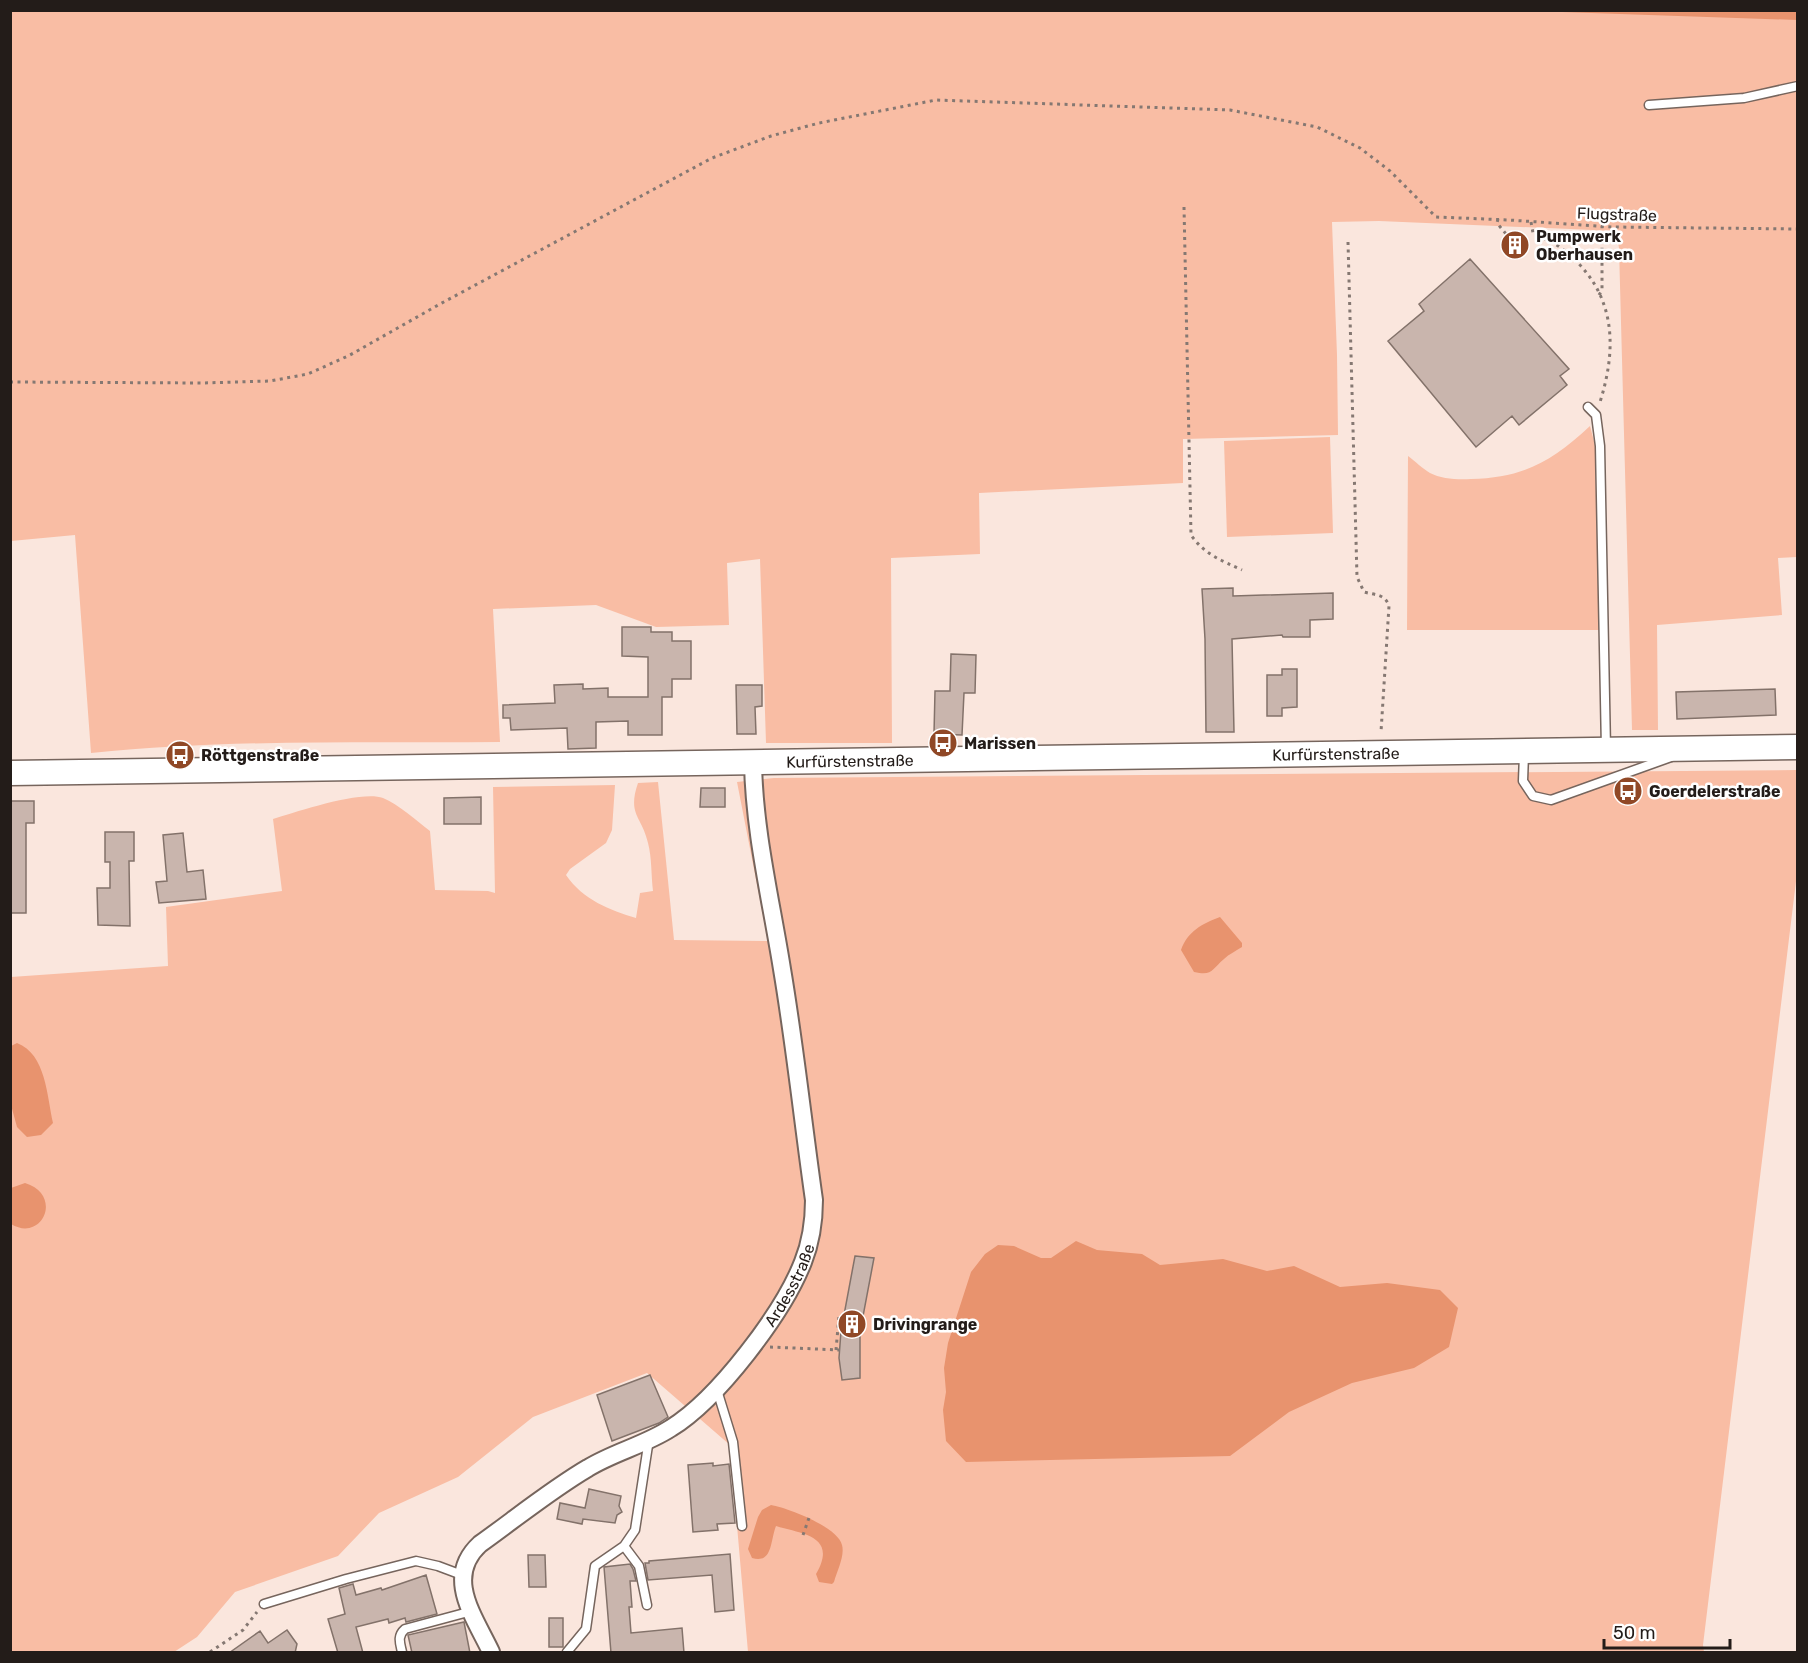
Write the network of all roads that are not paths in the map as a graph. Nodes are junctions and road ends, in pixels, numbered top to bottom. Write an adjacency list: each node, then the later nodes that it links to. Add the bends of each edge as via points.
1 (1797, 86): 2 (lane, via 1744,98)
2 (1649, 105)
3 (1588, 407): 6 (lane, via 1596,415 1600,446)
4 (1797, 747): 5 (main road, Kurfürstenstraße)
5 (1691, 748): 6 (main road, Kurfürstenstraße); 7 (lane, via 1551,800 1533,796 1523,782)
6 (1606, 749): 7 (main road, Kurfürstenstraße)
7 (1524, 751): 8 (main road, Kurfürstenstraße)
8 (753, 762): 9 (main road, Kurfürstenstraße); 10 (street, Ardesstraße, via 753,793 783,973 814,1221 803,1263 773,1316)
9 (10, 773)
10 (717, 1390): 11 (street, Ardesstraße, via 671,1428); 12 (lane, via 733,1442)
11 (650, 1438): 13 (lane, via 635,1530); 14 (street, Ardesstraße, via 589,1467 480,1544 471,1552)
12 (742, 1526)
13 (624, 1546): 16 (lane, via 639,1566); 20 (lane, via 595,1566 586,1629)
14 (462, 1575): 15 (lane, via 416,1561); 17 (street)
15 (264, 1604)
16 (647, 1605)
17 (472, 1611): 18 (lane, via 405,1629 399,1639); 19 (street)
18 (402, 1653)
19 (490, 1653)
20 (567, 1653)

